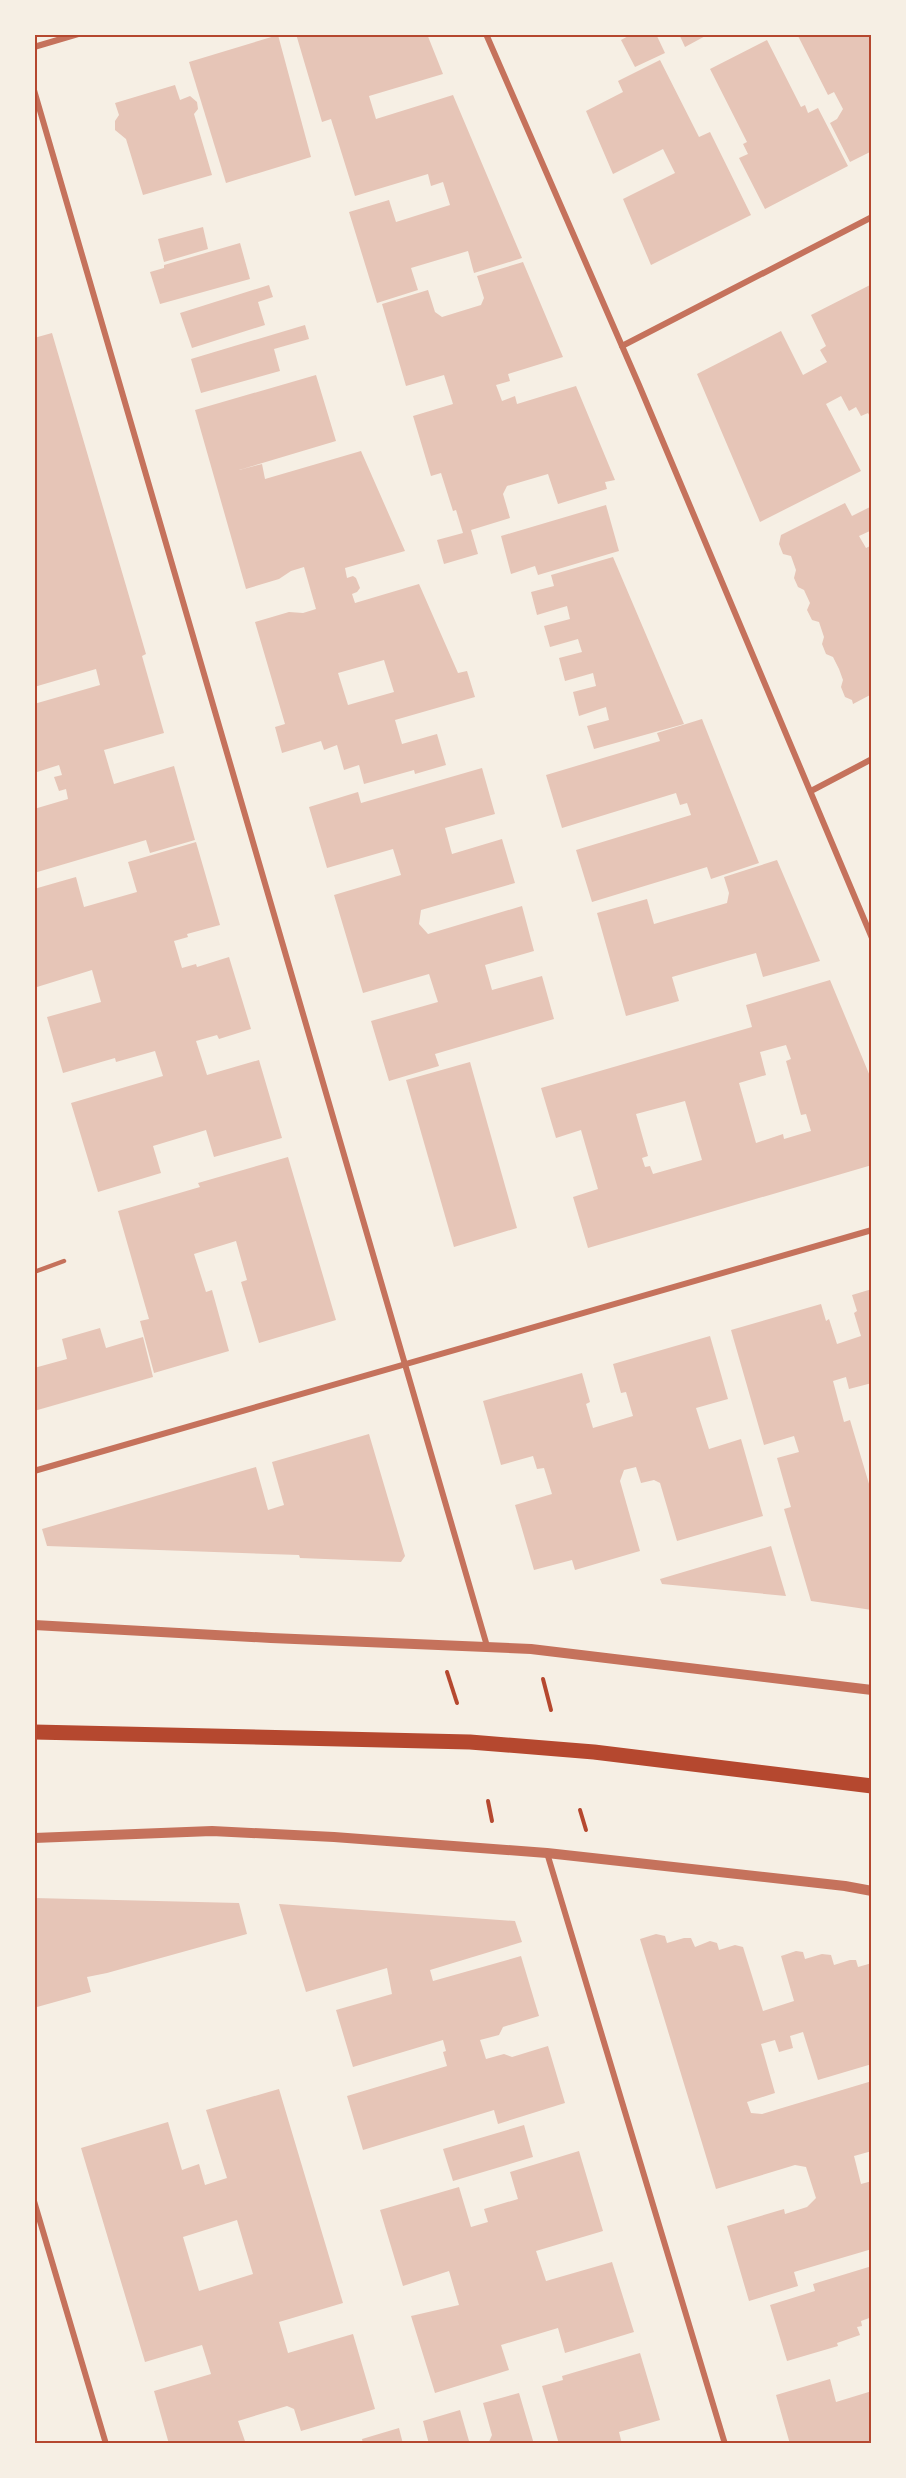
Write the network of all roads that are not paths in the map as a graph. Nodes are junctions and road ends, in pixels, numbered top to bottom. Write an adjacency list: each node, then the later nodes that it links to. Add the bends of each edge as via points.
1 (78, 34): 3 (street)
2 (486, 34): 6 (street)
3 (34, 47)
4 (34, 90): 13 (street)
5 (872, 217): 6 (street)
6 (622, 346): 8 (street)
7 (872, 759): 8 (street)
8 (811, 791): 9 (street)
9 (872, 938)
10 (872, 1230): 13 (street)
11 (64, 1261): 12 (lane)
12 (34, 1272)
13 (405, 1364): 14 (street); 16 (street)
14 (34, 1471)
15 (34, 1625): 16 (street)
16 (487, 1646): 17 (street)
17 (872, 1690)
18 (34, 1732): 19 (main road, via 482,1743 605,1753)
19 (872, 1786)
20 (34, 1838): 21 (street, via 212,1831)
21 (547, 1853): 22 (street); 25 (street)
22 (872, 1891)
23 (34, 2200): 24 (street)
24 (106, 2444)
25 (725, 2444)

